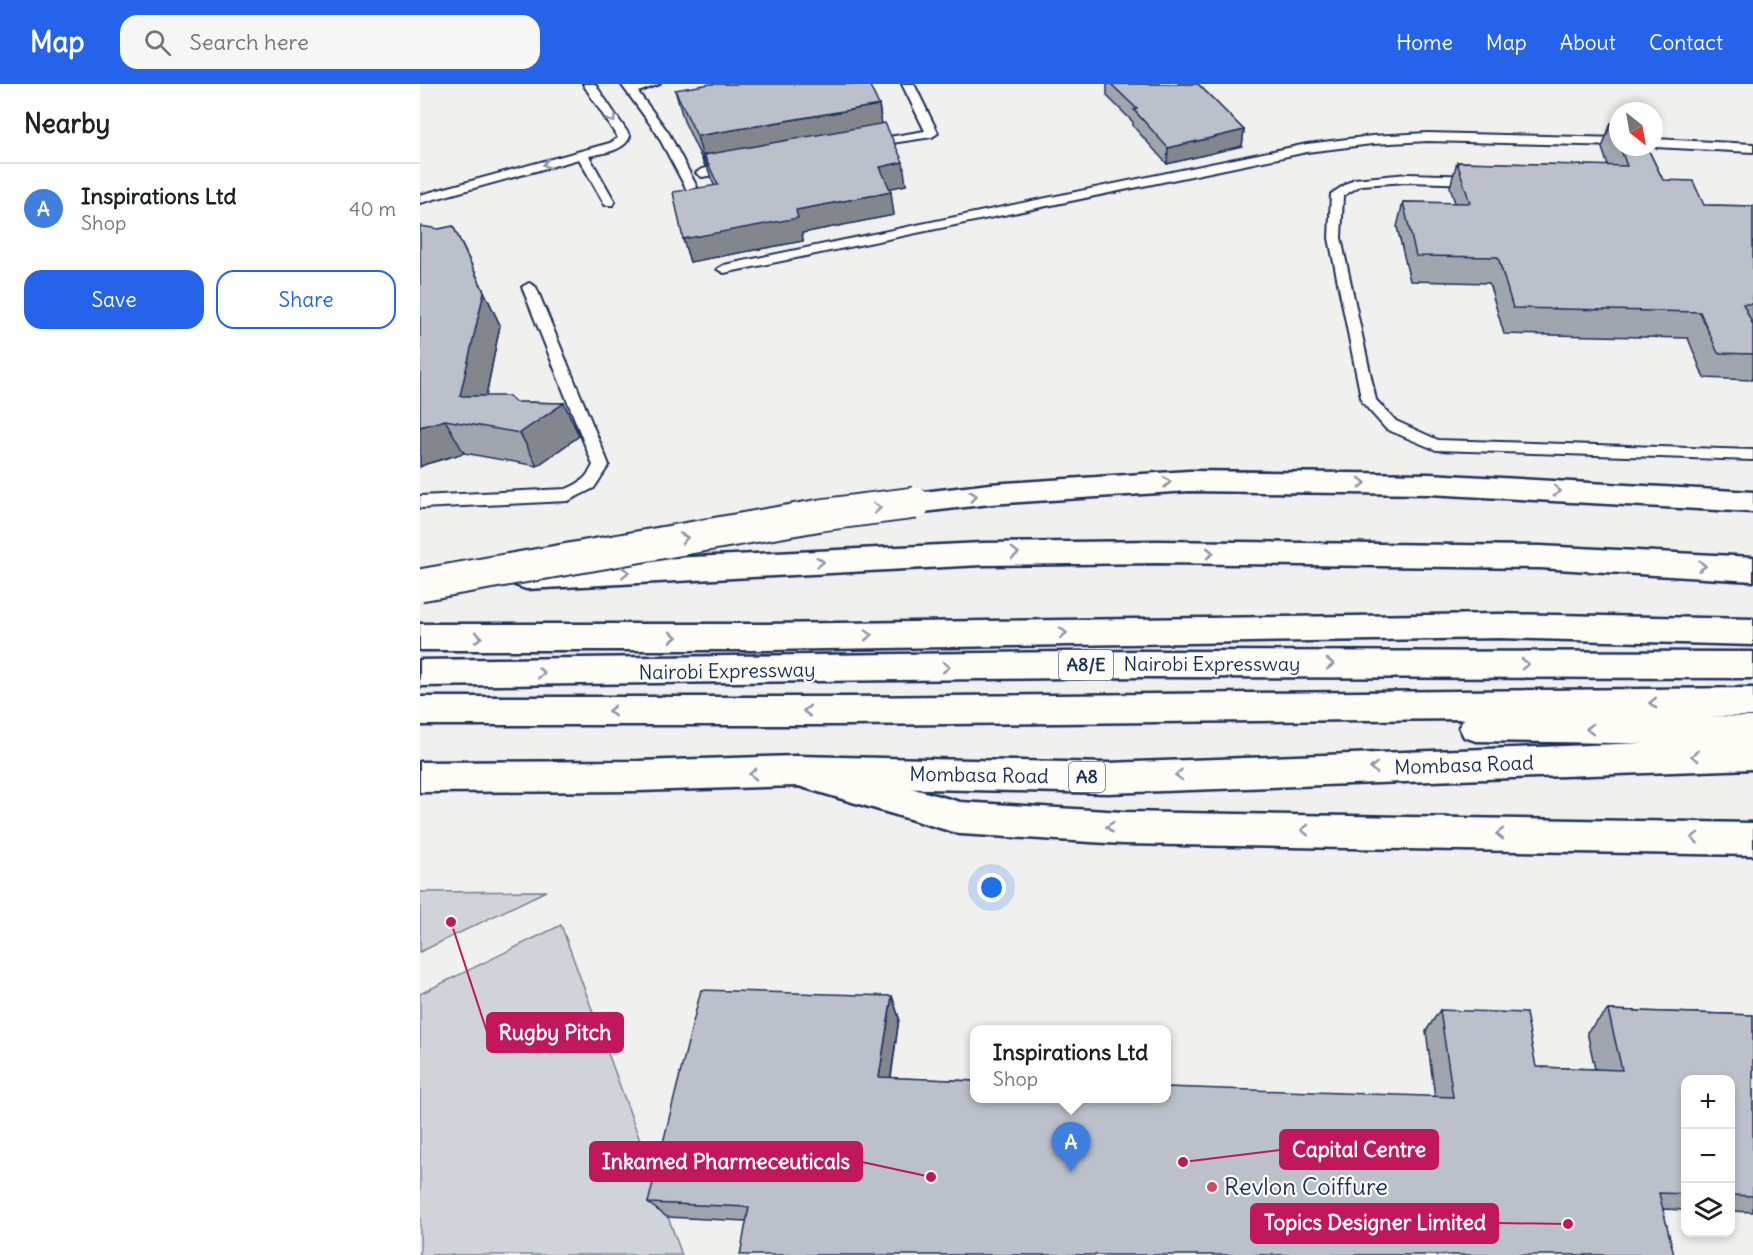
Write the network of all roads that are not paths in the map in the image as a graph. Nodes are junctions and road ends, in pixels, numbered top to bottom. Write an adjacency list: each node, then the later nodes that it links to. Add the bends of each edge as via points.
1 (589, 84): 9 (lane, one-way to 9, via 624,136 614,146)
2 (654, 84): 4 (lane)
3 (909, 84): 7 (lane, via 932,133)
4 (629, 87): 13 (lane, via 662,132)
5 (1609, 142): 16 (lane, via 1428,137 1307,148)
6 (1663, 143): 8 (lane)
7 (851, 147)
8 (1753, 148)
9 (582, 154): 14 (lane, one-way to 14); 15 (lane)
10 (748, 165): 11 (lane)
11 (702, 173)
12 (1490, 180): 18 (lane, via 1408,178 1358,182 1336,194 1335,238 1369,402 1376,410 1391,425 1436,444)
13 (691, 187)
14 (420, 199)
15 (609, 202)
16 (724, 269)
17 (529, 287): 19 (lane, via 601,465 596,478 586,488 568,495)
18 (1753, 455)
19 (420, 502)
20 (1753, 502): 22 (highway, one-way to 20, bridge, via 821,515 990,494 1189,481 1429,484)
21 (1753, 569): 22 (highway, one-way to 21, via 982,554 1157,552 1540,557)
22 (420, 584)
23 (1753, 632): 24 (highway, one-way to 23, via 765,637 1499,626)
24 (420, 637)
25 (1753, 665): 26 (highway, Nairobi Expressway / A8/E, one-way to 25, via 1140,664)
26 (420, 674)
27 (1753, 702): 29 (highway, Nairobi Expressway / A8/E, one-way to 29)
28 (420, 711): 29 (highway, Nairobi Expressway / A8/E, one-way to 28)
29 (849, 711): 30 (highway, one-way to 29)
30 (1753, 731)
31 (1753, 754): 32 (highway, Mombasa Road / A8, one-way to 32, via 1108,778)
32 (797, 771): 33 (highway, Mombasa Road / A8, one-way to 33); 34 (highway, one-way to 32, via 1123,828 960,818)
33 (420, 777)
34 (1753, 839)

